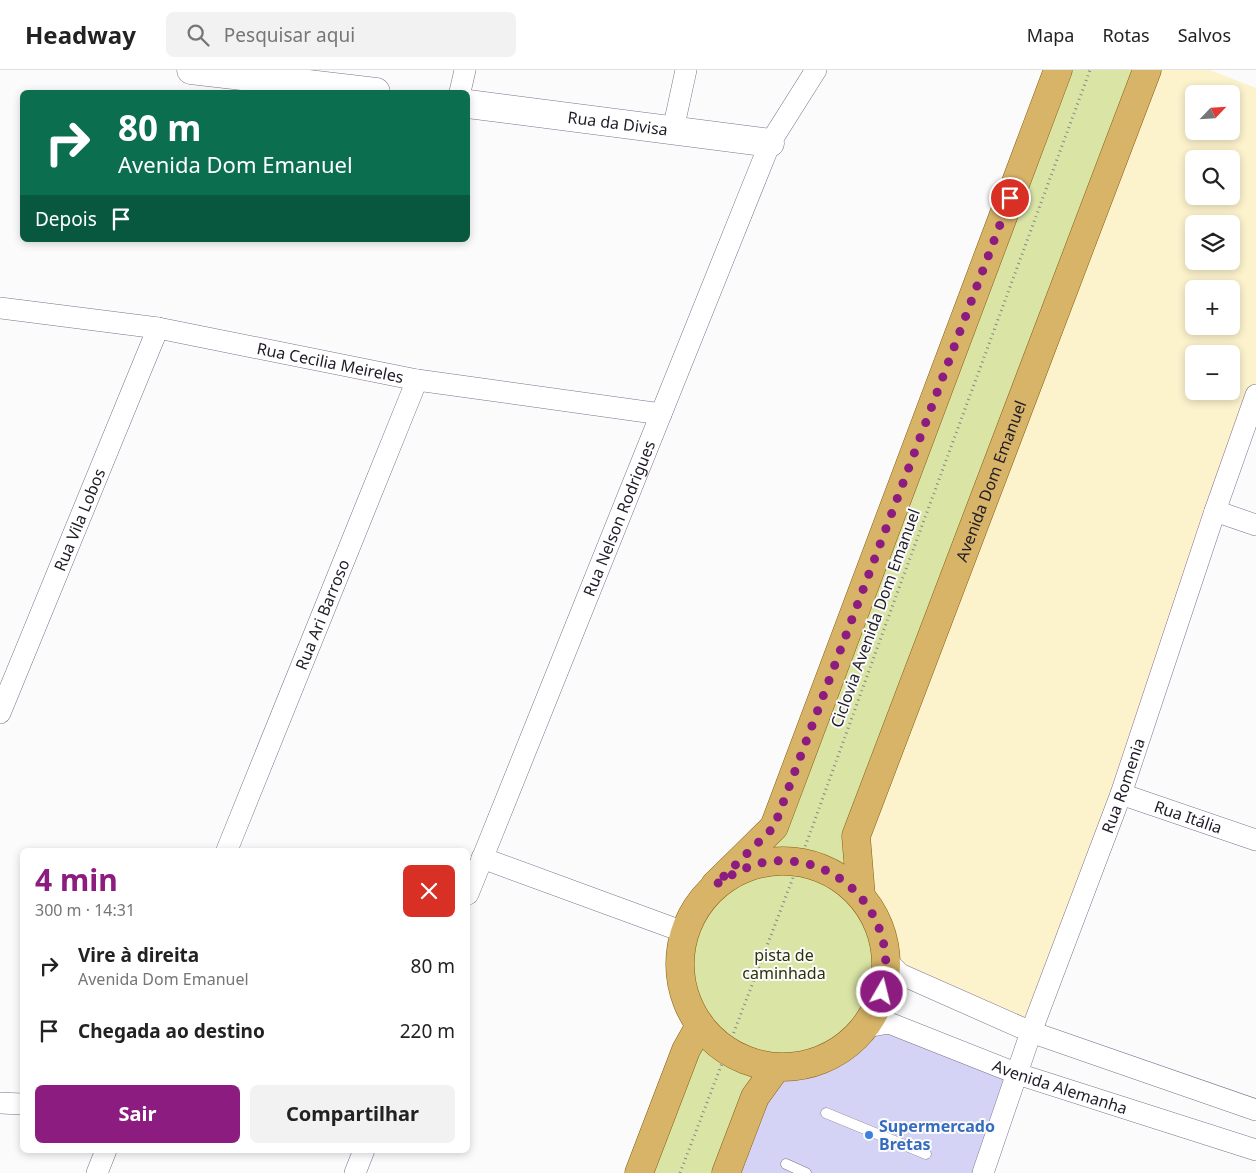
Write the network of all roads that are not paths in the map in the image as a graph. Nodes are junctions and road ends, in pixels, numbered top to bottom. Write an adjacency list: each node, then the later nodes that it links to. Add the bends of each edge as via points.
1 (191, 70): 7 (street)
2 (465, 70): 8 (street)
3 (686, 70): 10 (street)
4 (816, 70): 11 (street, Rua Nelson Rodrigues)
5 (1058, 70): 24 (main road, via 774,827)
6 (1147, 70): 26 (main road, Avenida Dom Emanuel, via 856,836)
7 (359, 90)
8 (460, 90)
9 (470, 104): 10 (street, Rua da Divisa)
10 (673, 130): 11 (street, Rua da Divisa)
11 (770, 143): 16 (street, Rua Nelson Rodrigues)
12 (0, 308): 13 (street, Rua Cecilia Meireles)
13 (158, 328): 14 (street, Rua Cecilia Meireles); 19 (street, Rua Vila Lobos)
14 (417, 380): 16 (street, Rua Cecilia Meireles); 22 (street, Rua Ari Barroso)
15 (1256, 396): 17 (street, Rua Romenia)
16 (660, 414): 23 (street, Rua Nelson Rodrigues)
17 (1215, 511): 18 (street); 20 (street, Rua Romenia)
18 (1256, 525)
19 (0, 713)
20 (1121, 794): 21 (street, Rua Itália); 31 (street, Rua Romenia)
21 (1256, 840)
22 (228, 848)
23 (482, 858): 25 (street, Rua Nelson Rodrigues); 27 (street)
24 (715, 885): 26 (main road, via 743,868 774,860 806,863 836,875); 27 (main road, via 694,911)
25 (470, 889)
26 (861, 896): 28 (main road, via 878,924)
27 (684, 932): 29 (main road, via 680,956 683,989)
28 (887, 961): 30 (main road, via 880,1002); 31 (street, via 900,974)
29 (700, 1025): 32 (main road, via 727,1050 745,1060); 45 (main road, via 686,1050)
30 (866, 1027): 32 (main road, via 852,1042 829,1058 804,1066); 33 (street, Avenida Alemanha, via 889,1023)
31 (1031, 1032): 33 (street, Rua Romenia); 36 (street)
32 (776, 1068): 46 (main road, via 755,1097)
33 (1018, 1074): 38 (street, Avenida Alemanha); 48 (street, Rua Romenia)
34 (0, 1103): 35 (street)
35 (20, 1104)
36 (1256, 1110)
37 (826, 1113): 41 (lane)
38 (1256, 1150)
39 (105, 1153): 43 (street)
40 (363, 1153): 44 (street)
41 (926, 1154)
42 (786, 1164): 47 (lane)
43 (97, 1173)
44 (355, 1173)
45 (638, 1173)
46 (726, 1173)
47 (806, 1173)
48 (984, 1173)

